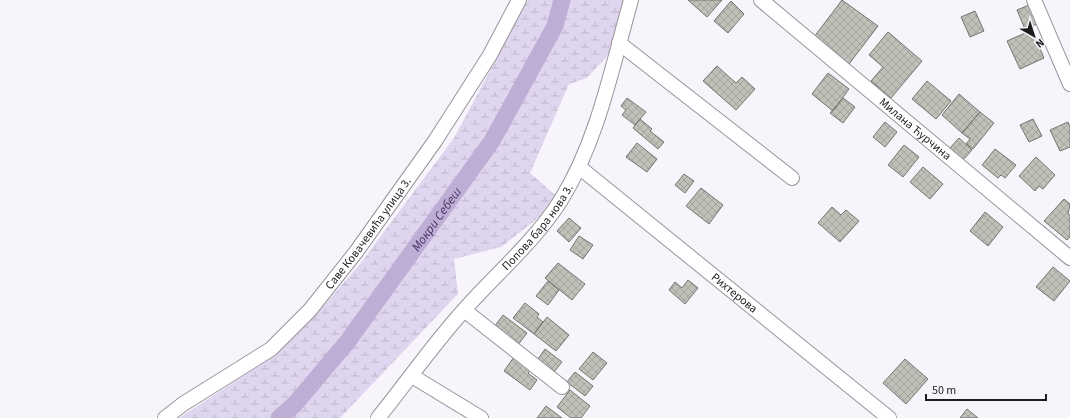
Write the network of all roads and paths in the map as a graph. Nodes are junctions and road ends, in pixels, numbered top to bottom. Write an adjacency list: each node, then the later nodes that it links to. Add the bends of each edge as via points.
1 (519, 0): 13 (street, Саве Ковачевића улица 3., via 490,55 435,141 356,252 310,310 271,349 182,404)
2 (631, 0): 5 (street, Попова бара нова 3.)
3 (761, 0): 9 (street, Милана Ћурчина)
4 (1034, 0): 6 (street)
5 (619, 43): 7 (street, Попова бара нова 3., via 605,97); 8 (street)
6 (1070, 84)
7 (579, 167): 10 (street, Попова бара нова 3., via 561,200 542,227); 16 (street, Рихтерова)
8 (792, 178)
9 (1070, 258)
10 (464, 310): 11 (street, Попова бара нова 3.); 12 (street)
11 (412, 376): 14 (street, Попова бара нова 3.); 15 (street)
12 (562, 387)
13 (165, 418)
14 (378, 418)
15 (481, 418)
16 (889, 418)

